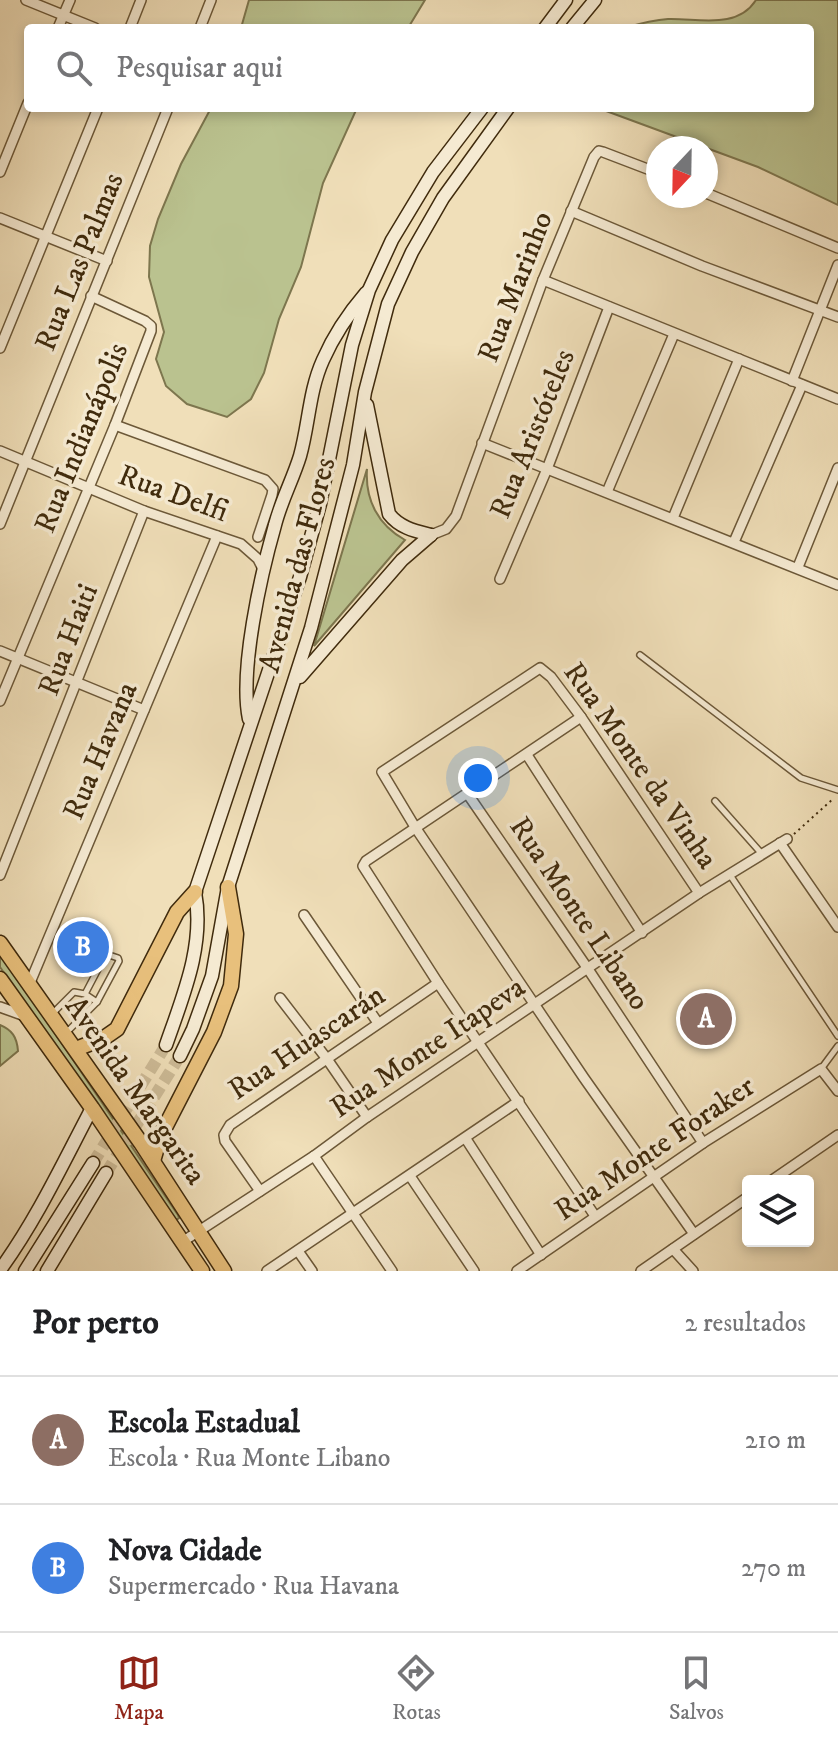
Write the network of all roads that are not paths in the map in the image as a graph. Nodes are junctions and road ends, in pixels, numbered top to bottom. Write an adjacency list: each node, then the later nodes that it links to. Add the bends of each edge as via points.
1 (26, 0): 7 (street)
2 (70, 0): 7 (street)
3 (141, 0): 10 (street)
4 (211, 0): 11 (street)
5 (566, 0): 12 (main road)
6 (595, 0): 13 (main road)
7 (63, 16): 8 (street); 9 (street)
8 (60, 24)
9 (84, 24)
10 (132, 24)
11 (202, 24)
12 (548, 24)
13 (575, 24)
14 (24, 112): 20 (street)
15 (96, 112): 24 (street)
16 (166, 112): 26 (street, Rua Las Palmas)
17 (479, 112): 29 (main road, Avenida das Flores, via 417,199)
18 (505, 112): 39 (main road, Avenida das Flores, via 443,198 412,252 388,304)
19 (646, 169): 22 (street, Rua Marinho, via 599,151)
20 (0, 172)
21 (718, 198): 25 (street)
22 (571, 211): 28 (street, Rua Marinho); 32 (street)
23 (0, 218): 24 (street)
24 (47, 238): 26 (street); 35 (street)
25 (838, 248)
26 (107, 261): 30 (street, Rua Las Palmas)
27 (838, 265): 32 (street)
28 (543, 280): 31 (street); 42 (street, Rua Marinho)
29 (369, 290): 51 (main road, via 346,316 322,362 299,460); 70 (main road, Avenida das Flores, via 300,577)
30 (91, 296): 41 (street, Rua Indianápolis, via 151,326); 44 (street, Rua Las Palmas)
31 (609, 307): 34 (street); 46 (street, Rua Aristóteles)
32 (819, 310): 33 (street); 37 (street)
33 (838, 317)
34 (674, 334): 36 (street); 48 (street)
35 (0, 348)
36 (739, 359): 37 (street); 50 (street)
37 (792, 381): 38 (street)
38 (802, 385): 40 (street); 56 (street)
39 (365, 392): 53 (main road, via 389,514 407,529); 65 (main road, Avenida das Flores, via 353,465)
40 (838, 399)
41 (115, 425): 47 (street, Rua Indianápolis); 55 (street, via 265,480 273,489)
42 (482, 443): 46 (street); 53 (street, via 456,516 446,529)
43 (0, 451): 44 (street, Rua Delfi)
44 (25, 461): 47 (street, Rua Delfi); 52 (street, Rua Las Palmas)
45 (838, 468): 58 (street)
46 (547, 469): 48 (street); 60 (street, Rua Aristóteles)
47 (88, 488): 49 (street, Rua Delfi); 64 (street, Rua Indianápolis)
48 (607, 492): 50 (street)
49 (144, 511): 54 (street, Rua Delfi); 66 (street, Rua Haiti)
50 (673, 518): 56 (street)
51 (275, 522): 55 (street, Rua Delfi); 59 (main road)
52 (0, 524)
53 (431, 535): 65 (main road, via 402,560)
54 (217, 536): 57 (street, Rua Delfi); 68 (street, Rua Havana)
55 (258, 537): 57 (street, Rua Delfi)
56 (734, 542): 58 (street)
57 (241, 544): 59 (street, Rua Delfi, via 258,559)
58 (798, 567): 61 (street)
59 (264, 574): 70 (main road, via 245,698)
60 (500, 579)
61 (838, 585)
62 (0, 651): 64 (street)
63 (640, 655): 72 (lane, via 801,778)
64 (18, 658): 66 (street); 67 (street, Rua Indianápolis)
65 (296, 682): 79 (main road, Avenida das Flores)
66 (78, 683): 68 (street); 77 (street, Rua Haiti)
67 (0, 701)
68 (144, 710): 89 (street, Rua Havana)
69 (581, 717): 71 (street); 75 (street, Rua Monte da Vinha, via 540,668 382,772); 81 (street, Rua Monte da Vinha)
70 (249, 722): 80 (main road, Avenida das Flores)
71 (527, 755): 73 (street); 84 (street)
72 (838, 792)
73 (467, 793): 75 (street); 86 (street, Rua Monte Libano)
74 (715, 801): 76 (lane)
75 (415, 827): 88 (street, via 363,866); 93 (street)
76 (763, 854): 78 (street, Rua Monte Itapeva); 83 (street, Rua Monte Itapeva, via 783,841)
77 (0, 875)
78 (729, 875): 81 (street, Rua Monte Itapeva); 99 (lane)
79 (228, 887): 104 (main road, Avenida das Flores, via 212,976); 115 (main road, via 236,934 231,986)
80 (195, 892): 101 (main road, Avenida das Flores, via 198,934); 103 (main road, via 177,912 117,1029)
81 (699, 893): 84 (street, Rua Monte Itapeva)
82 (304, 915): 97 (street)
83 (838, 927)
84 (642, 933): 86 (street, Rua Monte Itapeva)
85 (0, 943): 89 (main road, Avenida Margarita)
86 (588, 969): 93 (street, Rua Monte Itapeva); 113 (street, Rua Monte Libano)
87 (0, 979): 96 (main road, Avenida Margarita)
88 (438, 983): 97 (street, Rua Huascarán); 100 (street)
89 (29, 985): 95 (main road, Avenida Margarita)
90 (85, 994): 92 (lane); 92 (lane, via 106,954 118,958); 95 (lane, via 74,992)
91 (280, 998): 105 (street)
92 (97, 1002): 98 (lane)
93 (535, 1004): 100 (street, Rua Monte Itapeva); 120 (street)
94 (0, 1007): 96 (street)
95 (51, 1015): 98 (main road, Avenida Margarita)
96 (25, 1016): 109 (main road, Avenida Margarita)
97 (378, 1023): 105 (street, Rua Huascarán)
98 (65, 1034): 103 (main road, Avenida Margarita)
99 (838, 1036)
100 (479, 1042): 108 (street); 110 (street, Rua Monte Itapeva)
101 (166, 1045)
102 (838, 1046): 106 (lane)
103 (76, 1049): 115 (main road, Avenida Margarita)
104 (180, 1056)
105 (327, 1059): 110 (street); 121 (street, Rua Huascarán, via 226,1130 227,1147)
106 (821, 1069): 107 (street); 113 (street, Rua Monte Foraker)
107 (836, 1087)
108 (519, 1101): 112 (street); 124 (street)
109 (92, 1108): 127 (main road, Avenida Margarita); 128 (main road)
110 (367, 1117): 114 (street, Rua Monte Itapeva)
111 (838, 1135): 118 (street)
112 (466, 1139): 119 (street); 131 (street)
113 (703, 1143): 120 (street, Rua Monte Foraker)
114 (314, 1156): 121 (street, Rua Monte Itapeva); 123 (street)
115 (153, 1161): 125 (main road, Avenida Margarita)
116 (93, 1163): 134 (main road)
117 (106, 1173): 135 (main road)
118 (780, 1175)
119 (410, 1176): 123 (street); 141 (street)
120 (653, 1178): 124 (street, Rua Monte Foraker); 126 (street)
121 (260, 1191): 125 (street, Rua Monte Itapeva)
122 (742, 1201): 126 (street)
123 (354, 1212): 130 (street); 140 (street)
124 (595, 1216): 131 (street, Rua Monte Foraker)
125 (199, 1232): 127 (street, Rua Monte Itapeva); 137 (main road, Avenida Margarita)
126 (694, 1234): 129 (street)
127 (182, 1242): 136 (main road, Avenida Margarita)
128 (19, 1244): 132 (main road); 133 (main road)
129 (673, 1249): 143 (street); 144 (street)
130 (298, 1251): 138 (street); 139 (street)
131 (541, 1255): 142 (street, Rua Monte Foraker)
132 (0, 1261)
133 (0, 1270)
134 (25, 1271)
135 (47, 1271)
136 (202, 1271)
137 (224, 1271)
138 (267, 1271)
139 (312, 1271)
140 (392, 1271)
141 (474, 1271)
142 (517, 1271)
143 (641, 1271)
144 (693, 1271)

